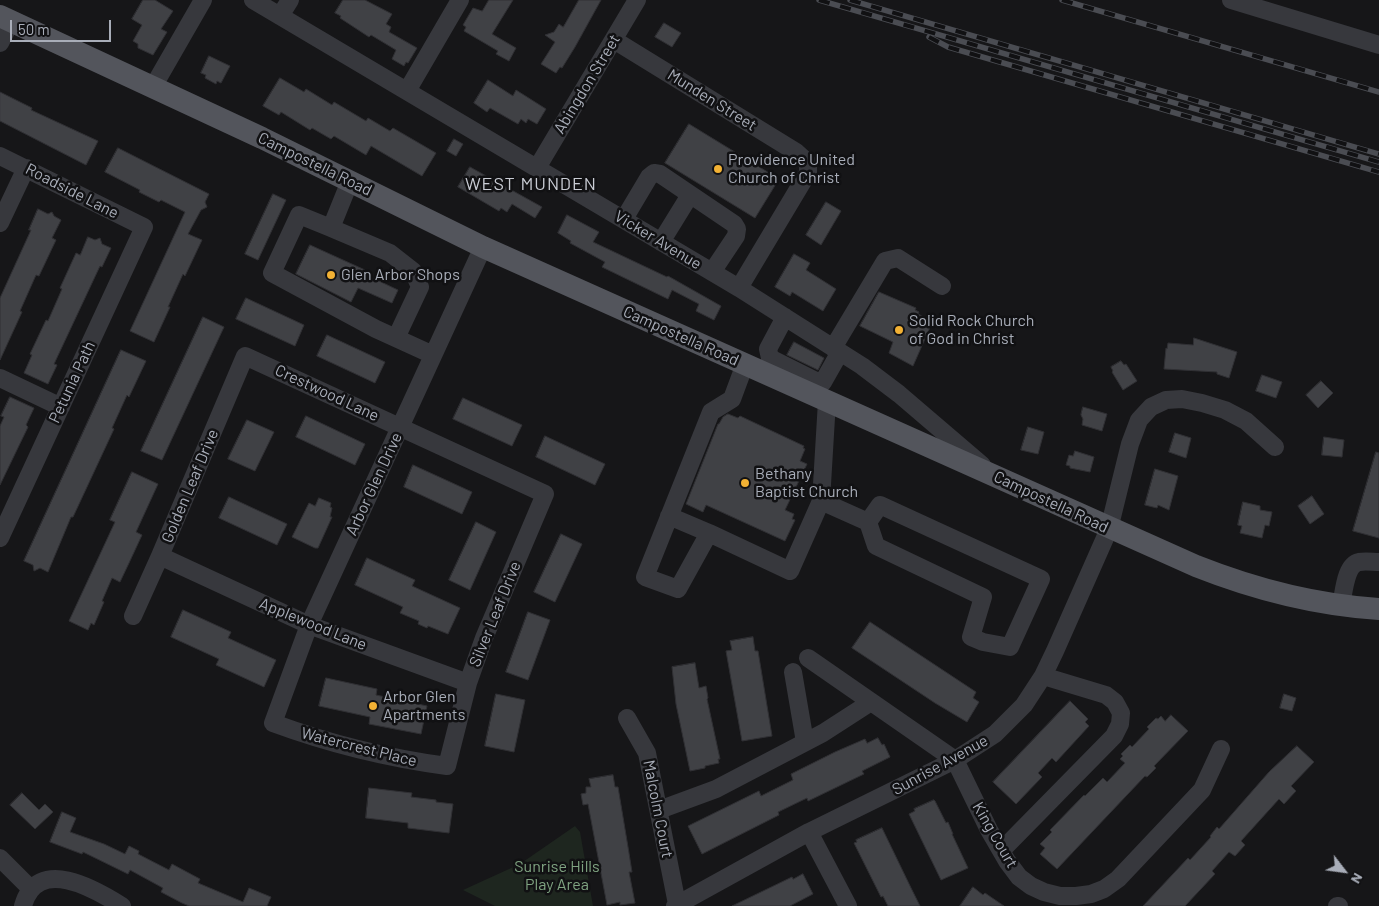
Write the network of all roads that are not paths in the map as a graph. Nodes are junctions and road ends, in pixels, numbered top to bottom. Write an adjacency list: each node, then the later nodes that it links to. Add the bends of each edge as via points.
1 (203, 0): 12 (street)
2 (252, 0): 7 (street, Vicker Avenue)
3 (290, 0): 7 (street)
4 (460, 0): 13 (street)
5 (638, 0): 9 (street, Abingdon Street)
6 (1231, 0): 11 (street)
7 (280, 16): 13 (street, Vicker Avenue)
8 (5, 19): 10 (street); 12 (main road, Campostella Road)
9 (614, 40): 16 (street, Abingdon Street); 27 (street, Munden Street, via 796,152 808,163 808,173)
10 (0, 43)
11 (1379, 45)
12 (153, 87): 17 (main road, Campostella Road)
13 (408, 91): 16 (street, Vicker Avenue)
14 (0, 156): 15 (street, Roadside Lane)
15 (26, 168): 20 (street); 21 (street, Roadside Lane)
16 (537, 168): 19 (street, Vicker Avenue)
17 (350, 181): 22 (street); 24 (main road, Campostella Road)
18 (690, 195): 19 (street, via 654,173); 23 (street); 25 (street, via 737,229 736,236)
19 (624, 220): 23 (street, Vicker Avenue)
20 (0, 223)
21 (144, 227): 36 (street, Petunia Path)
22 (331, 228): 29 (street, via 390,253 413,271 420,287); 29 (street, via 299,215 272,273)
23 (661, 242): 25 (street, Vicker Avenue)
24 (483, 248): 31 (street, Arbor Glen Drive); 33 (main road, Campostella Road)
25 (712, 272): 27 (street, Vicker Avenue)
26 (942, 286): 30 (street, via 898,258 885,262)
27 (739, 288): 28 (street, Vicker Avenue)
28 (785, 317): 30 (street, Vicker Avenue); 30 (street, via 768,349 770,358 823,382)
29 (396, 338): 31 (street)
30 (837, 350): 39 (street, Vicker Avenue, via 899,394)
31 (433, 355): 37 (street, Arbor Glen Drive)
32 (245, 356): 37 (street, Crestwood Lane); 47 (street, Golden Leaf Drive)
33 (745, 364): 35 (main road, Campostella Road); 42 (street, via 732,399 711,412)
34 (0, 378): 36 (street)
35 (827, 401): 39 (main road, Campostella Road); 41 (street)
36 (61, 407): 46 (street, Petunia Path)
37 (400, 426): 40 (street, Crestwood Lane); 52 (street, Arbor Glen Drive)
38 (1274, 447): 44 (street, Sunrise Avenue, via 1246,422 1217,408 1182,399 1166,400 1151,407 1139,420 1130,444)
39 (994, 475): 44 (main road, Campostella Road)
40 (546, 494): 56 (street, Silver Leaf Drive, via 501,594)
41 (821, 501): 43 (street); 45 (street, via 790,570)
42 (669, 516): 45 (street); 45 (street, via 645,576 678,589)
43 (868, 522): 43 (street, via 880,505 1041,579 1010,647 970,637 983,597 876,546)
44 (1109, 528): 49 (main road, Campostella Road, via 1228,578); 55 (street, Sunrise Avenue)
45 (709, 533)
46 (0, 538)
47 (160, 556): 51 (street, Golden Leaf Drive); 52 (street, Applewood Lane)
48 (1379, 562): 49 (street, via 1358,562 1352,566 1346,578)
49 (1341, 605): 50 (main road, Campostella Road)
50 (1379, 609)
51 (133, 616)
52 (309, 625): 56 (street, Applewood Lane); 59 (street, Arbor Glen Drive)
53 (808, 658): 57 (street, King Court)
54 (793, 672): 60 (street)
55 (1042, 676): 62 (street, Sunrise Avenue, via 1024,705 995,734); 66 (street, via 1106,695 1121,713 1120,724 1114,736)
56 (468, 683): 63 (street, Silver Leaf Drive)
57 (871, 702): 60 (street); 62 (street, King Court)
58 (627, 718): 64 (street, Malcolm Court, via 647,753)
59 (272, 723): 63 (street, Watercrest Place, via 336,745)
60 (806, 742): 64 (street, via 716,789)
61 (1222, 749): 66 (street, King Court, via 1202,790 1118,879 1104,889 1076,896 1044,892 1019,877)
62 (954, 760): 65 (street, Sunrise Avenue); 66 (street, King Court)
63 (447, 766)
64 (659, 810): 69 (street, Malcolm Court)
65 (809, 832): 69 (street, Sunrise Avenue); 72 (street)
66 (1001, 851)
67 (0, 858): 68 (street)
68 (31, 889): 70 (street); 71 (street, via 45,880 63,879 78,883)
69 (676, 905)
70 (23, 906)
71 (122, 906)
72 (848, 906)

